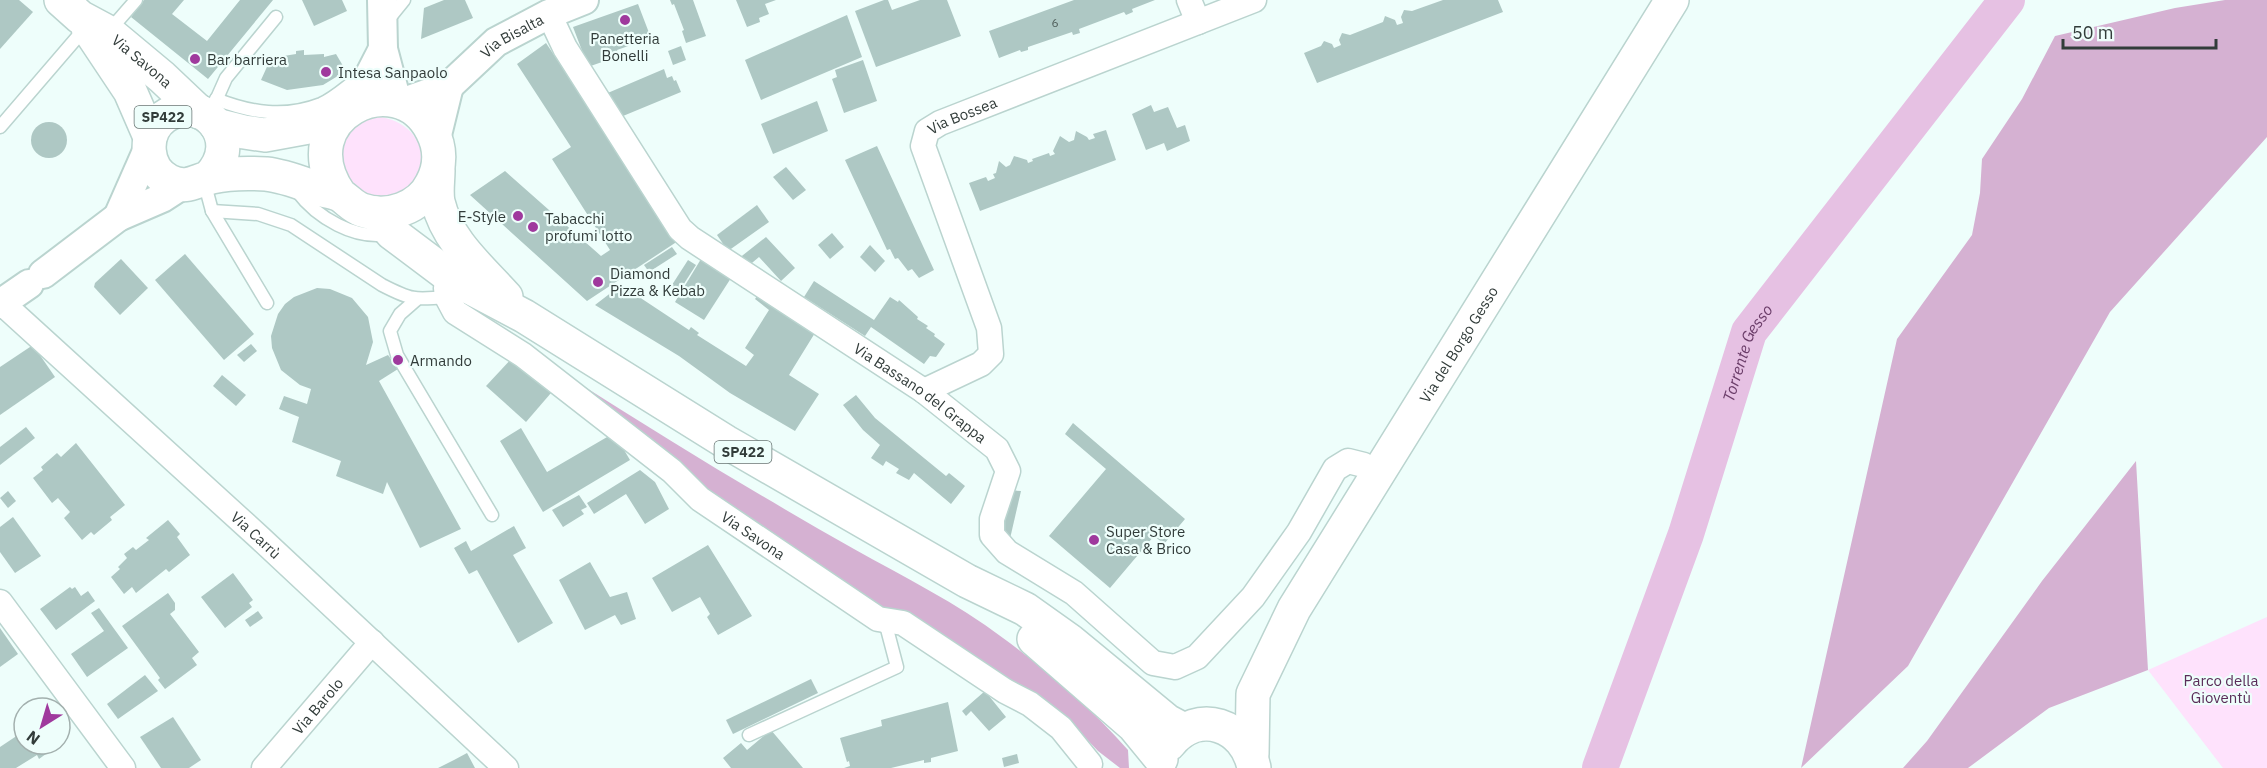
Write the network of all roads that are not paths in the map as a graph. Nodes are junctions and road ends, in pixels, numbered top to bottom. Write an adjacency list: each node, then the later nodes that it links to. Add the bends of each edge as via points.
1 (136, 0): 9 (lane)
2 (404, 0): 11 (lane)
3 (584, 0): 7 (street, Via Bisalta)
4 (1189, 0): 10 (street)
5 (1254, 0): 10 (street, Via Bossea)
6 (1672, 0): 30 (main road, Via del Borgo Gesso)
7 (549, 14): 12 (street, Via Bisalta, via 496,42); 29 (street, Via Bassano del Grappa, via 565,48 680,230)
8 (276, 17): 14 (lane, via 226,78)
9 (84, 19): 14 (main road, Via Savona / SP422); 16 (lane); 17 (main road, Via Savona / SP422, via 130,92)
10 (1198, 22): 29 (street, Via Bossea, via 927,131 923,146 989,328 991,354 981,364)
11 (380, 36): 13 (street); 14 (lane, via 323,103 289,112 261,113 238,108); 15 (street, via 365,84)
12 (449, 86): 13 (street, Via Bisalta); 18 (street)
13 (399, 102): 15 (main road, SP422, via 370,101); 18 (main road, via 428,123)
14 (210, 113): 15 (main road, Via Savona / SP422, via 244,132 265,135); 17 (main road, SP422, via 174,111 155,126); 20 (main road, via 222,135 223,158)
15 (341, 117): 21 (main road, via 328,136 325,159 331,182)
16 (0, 127)
17 (149, 143): 20 (main road, SP422, via 151,162 158,173 169,181); 22 (street)
18 (437, 154): 23 (main road, via 432,185 421,198 391,213); 28 (main road, Via Savona / SP422, via 438,201 448,230)
19 (288, 178): 20 (main road, SP422, via 257,173); 21 (main road, SP422); 23 (lane, via 302,198 321,214 355,232 374,236)
20 (202, 189): 22 (street, via 162,198); 25 (lane, via 291,225 382,285); 27 (lane)
21 (340, 195): 23 (main road, SP422)
22 (118, 217): 26 (street)
23 (383, 223): 24 (main road, Via Savona / SP422)
24 (449, 287): 25 (lane); 28 (main road, Via Savona / SP422); 34 (street, Via Savona, via 454,312 523,355 672,471 700,499)
25 (416, 300): 31 (lane, via 390,331 397,355)
26 (1, 303): 35 (street, Via Carrù)
27 (267, 303)
28 (524, 316): 32 (main road, Via Savona / SP422, via 726,442)
29 (924, 392): 30 (street, Via Bassano del Grappa, via 997,449 1008,471 992,519 992,535 1007,552 1074,593 1152,663 1175,667 1197,657 1252,597 1299,532 1335,469 1348,461)
30 (1378, 474): 36 (main road, Via del Borgo Gesso, via 1294,609)
31 (492, 515)
32 (967, 581): 37 (main road, Via Savona / SP422, via 1034,616 1070,641 1167,721); 40 (main road, Via Savona / SP422, via 1134,726)
33 (0, 602): 42 (street)
34 (878, 619): 38 (lane, via 888,629 897,667); 41 (street, Via Savona, via 903,623 1030,704 1061,728)
35 (372, 642): 43 (street, Via Barolo); 44 (street, Via Carrù)
36 (1253, 694): 37 (main road); 39 (main road, Via del Borgo Gesso)
37 (1198, 727): 39 (main road, Via Savona, via 1229,729 1242,740); 40 (main road, via 1174,738)
38 (749, 735)
39 (1253, 761)
40 (1161, 764)
41 (1095, 767)
42 (123, 768)
43 (264, 768)
44 (507, 768)

